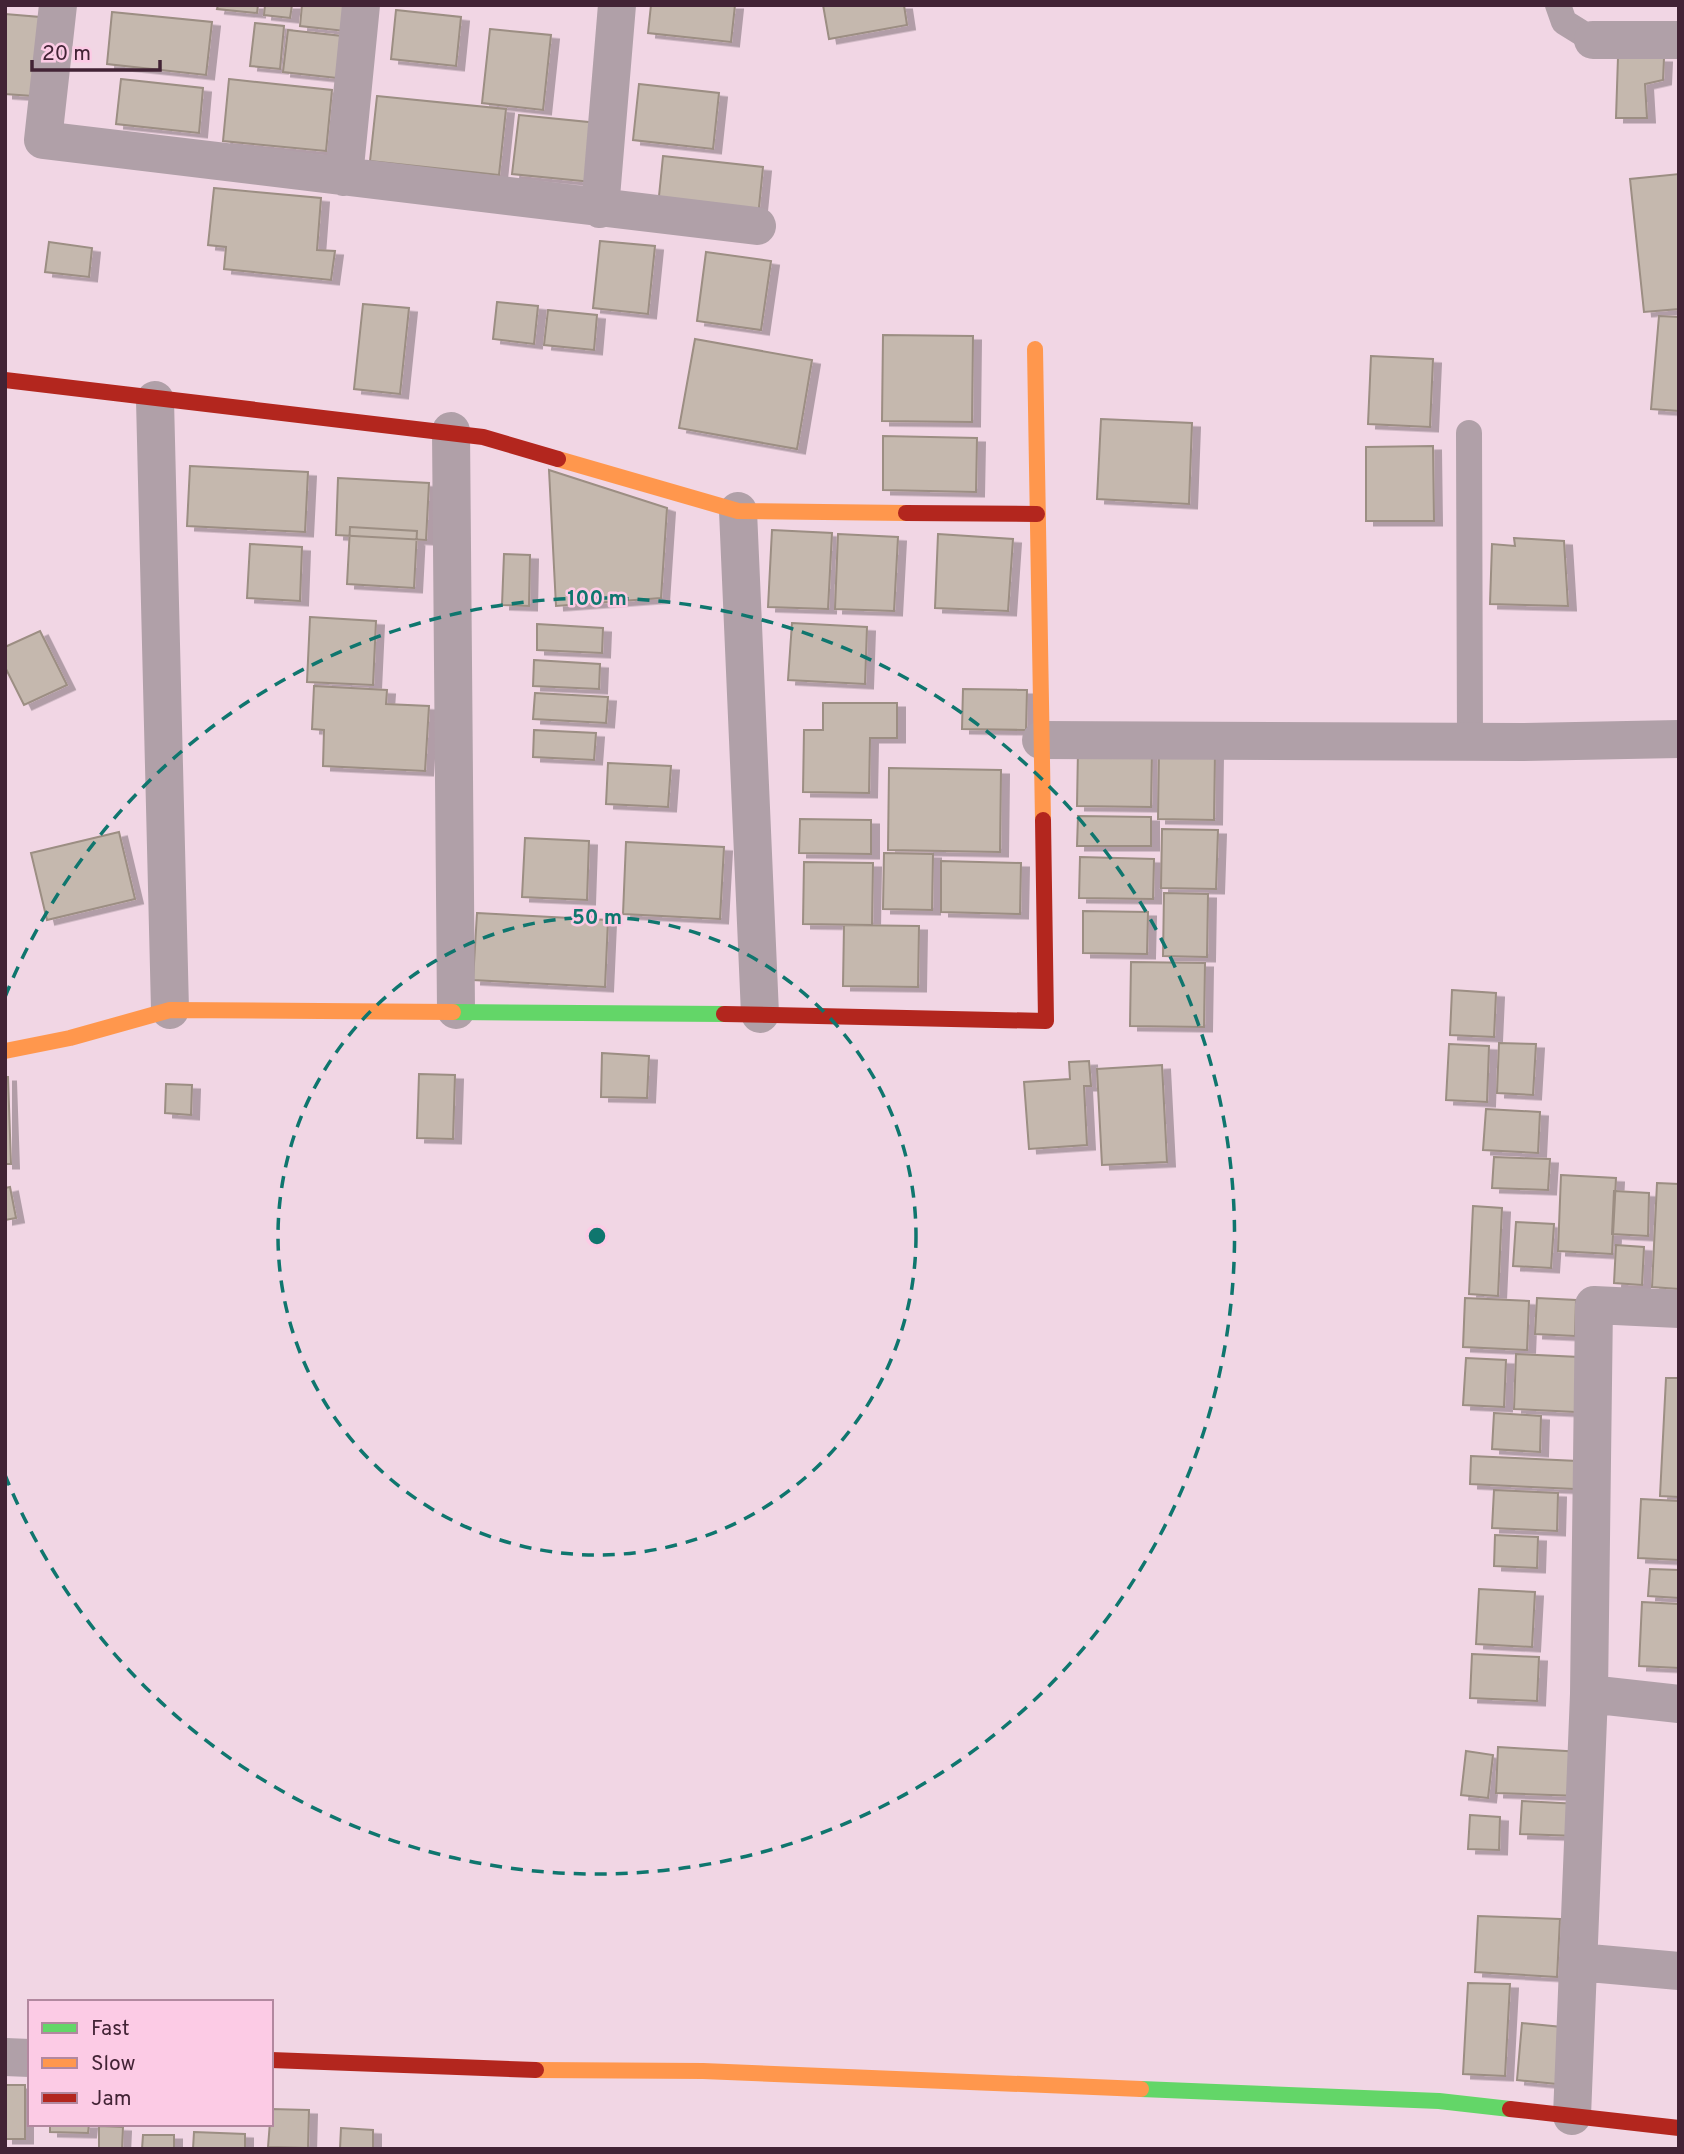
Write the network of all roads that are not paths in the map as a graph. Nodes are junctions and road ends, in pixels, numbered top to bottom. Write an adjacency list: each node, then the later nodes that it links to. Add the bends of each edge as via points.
1 (58, 5): 7 (street, via 43,140)
2 (361, 5): 7 (street)
3 (617, 5): 8 (street)
4 (1558, 5): 5 (lane, via 1564,22)
5 (1593, 40): 6 (street)
6 (1679, 40)
7 (344, 177): 8 (street)
8 (600, 209): 9 (street)
9 (757, 226)
10 (1035, 349): 16 (street)
11 (5, 380): 12 (street)
12 (155, 400): 13 (street); 20 (street)
13 (452, 431): 15 (street); 21 (street)
14 (1469, 433): 19 (lane)
15 (738, 511): 16 (street); 22 (street)
16 (1037, 514): 18 (street)
17 (1679, 739): 19 (street)
18 (1041, 740): 19 (street); 22 (street, via 1046,1021)
19 (1470, 741)
20 (170, 1010): 21 (street); 23 (street)
21 (456, 1010): 22 (street)
22 (760, 1014)
23 (5, 1051)
24 (1679, 1309): 25 (street, via 1594,1306)
25 (1589, 1694): 26 (street); 27 (street)
26 (1679, 1704)
27 (1578, 1962): 28 (street); 32 (street)
28 (1679, 1971)
29 (5, 2057): 30 (street)
30 (28, 2057)
31 (273, 2060): 32 (street, via 703,2071 1439,2101)
32 (1572, 2116): 33 (street)
33 (1679, 2128)

